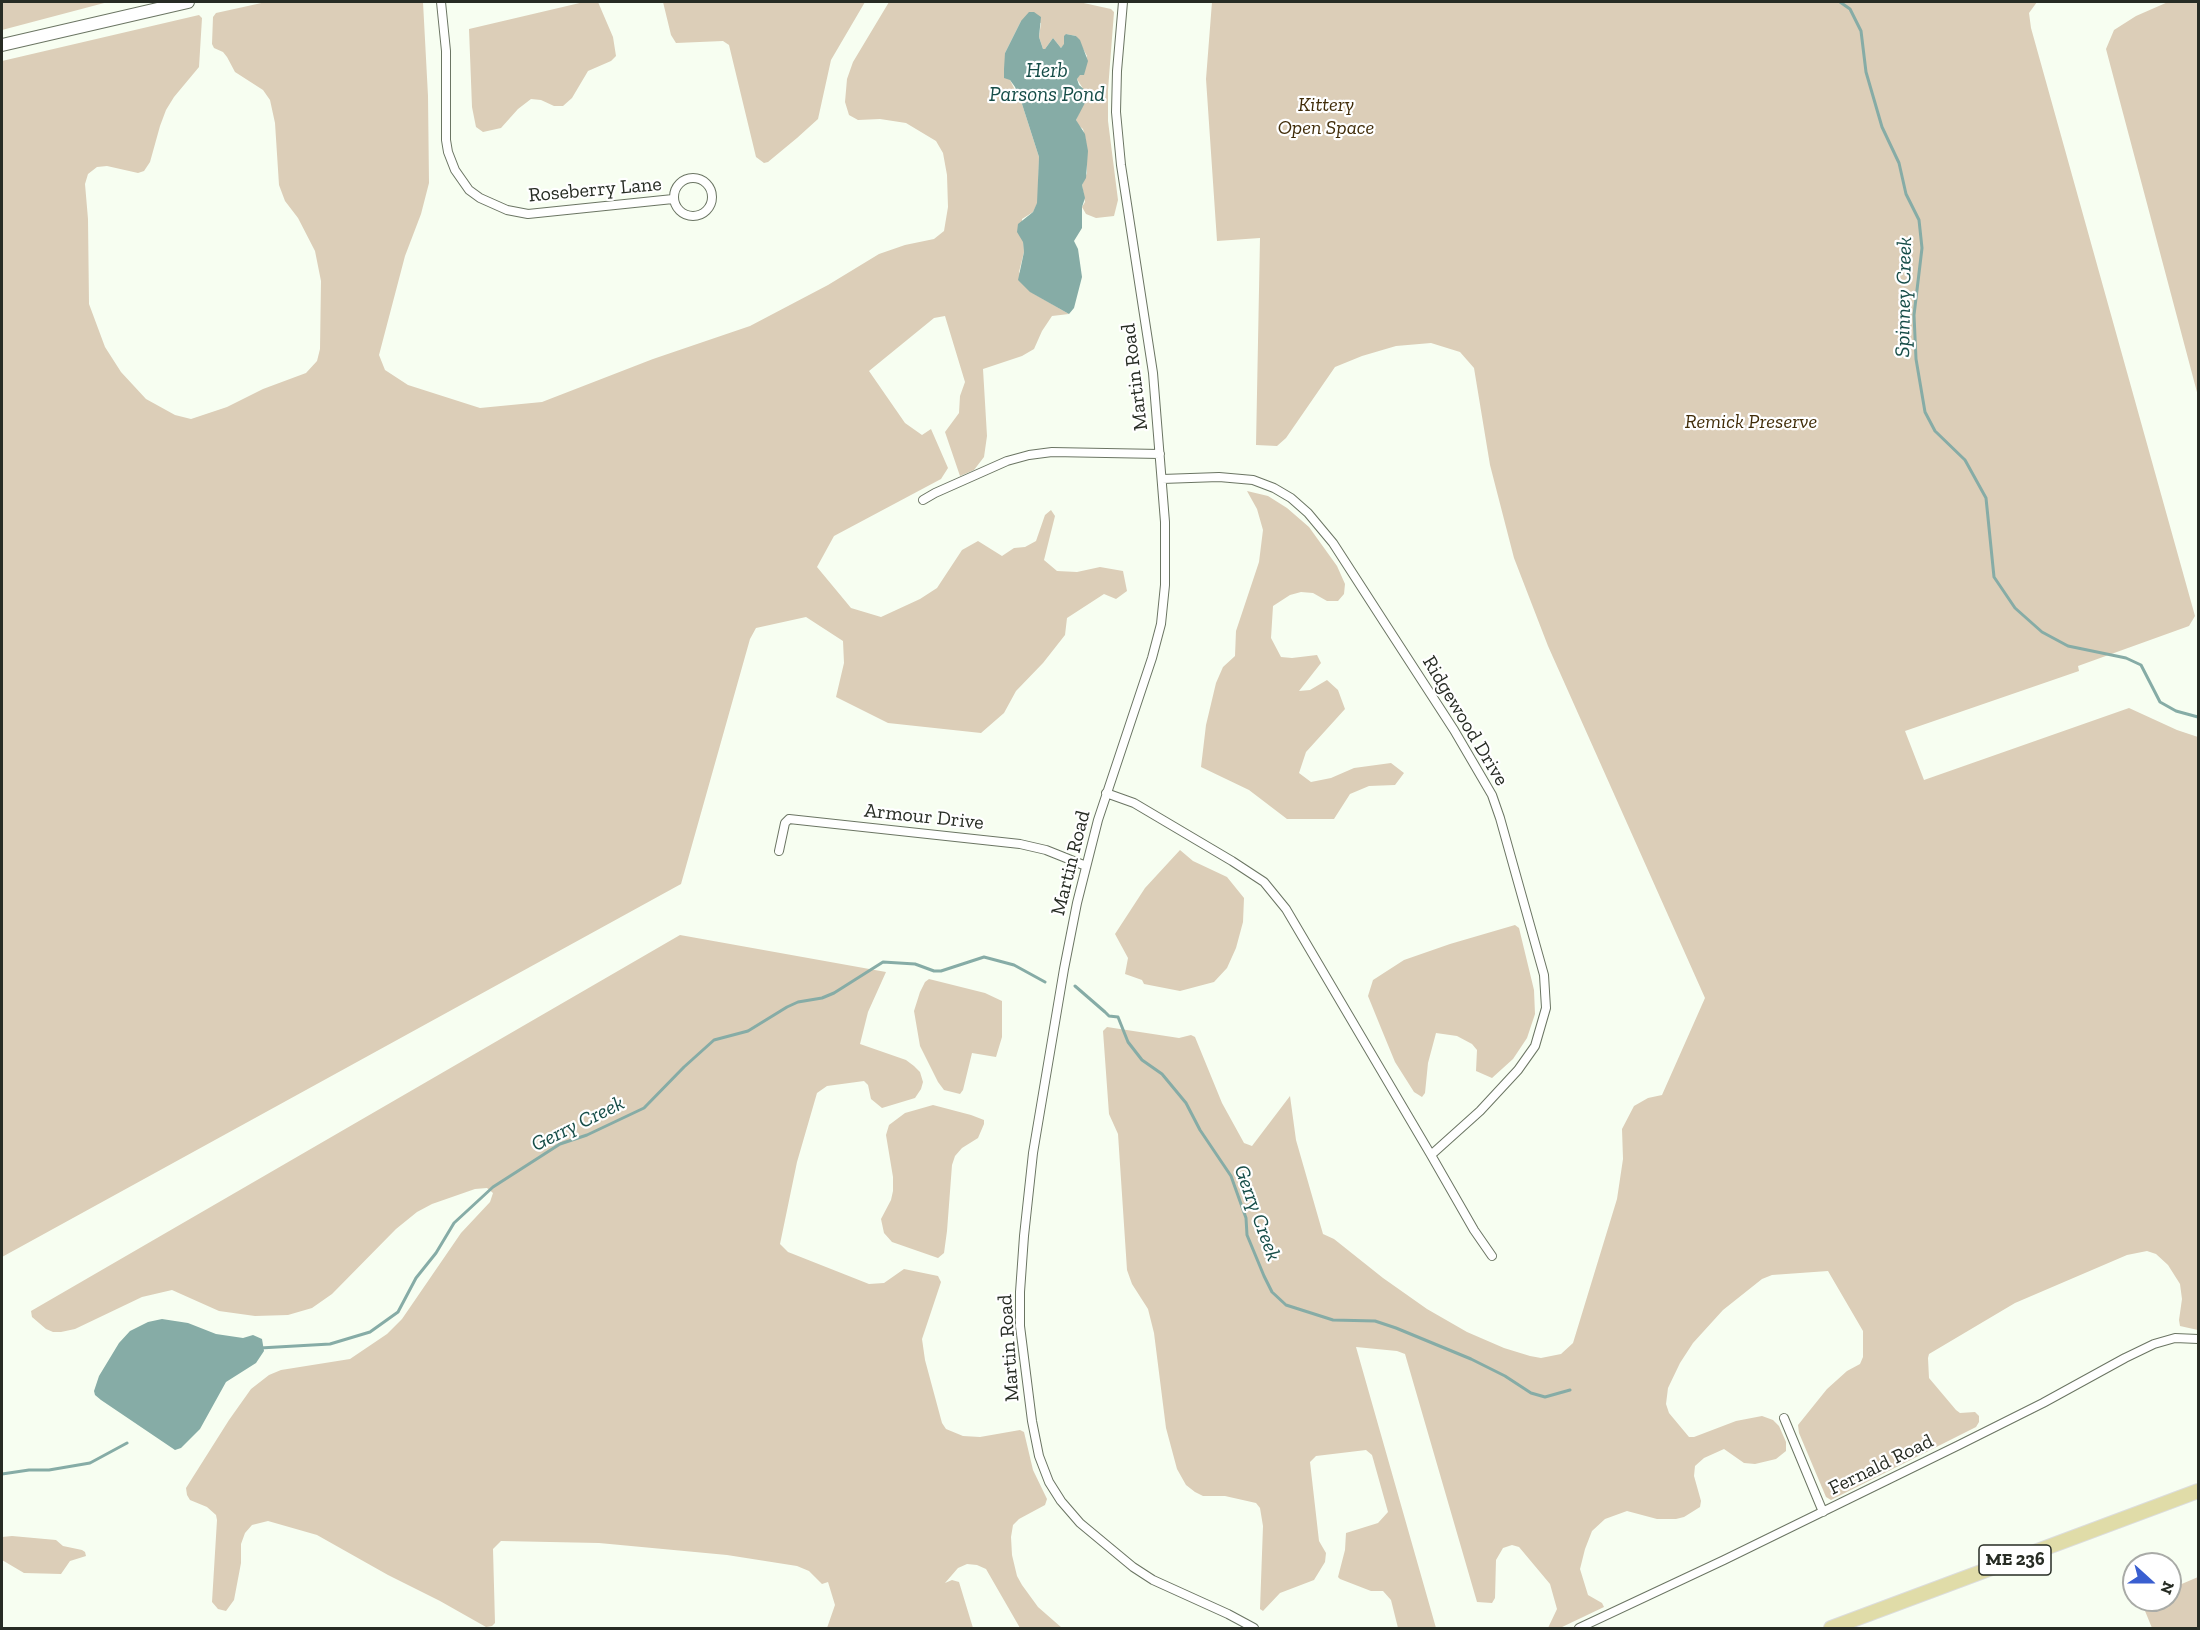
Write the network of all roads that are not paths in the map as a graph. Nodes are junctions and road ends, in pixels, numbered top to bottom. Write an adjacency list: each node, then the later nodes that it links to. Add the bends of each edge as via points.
1 (188, 2): 4 (street)
2 (441, 2): 5 (street, Roseberry Lane, via 446,51 446,140 455,170 469,190 507,210 528,214)
3 (1123, 2): 6 (street, Martin Road, via 1116,92 1118,140 1153,373)
4 (2, 45)
5 (673, 199): 5 (street, Roseberry Lane, via 680,212 694,217 708,210 712,196 706,183 694,178 680,182)
6 (1160, 454): 7 (street, Martin Road); 8 (street, via 1029,454)
7 (1162, 479): 9 (street, Martin Road, via 1166,539 1161,624); 12 (street, Ridgewood Drive, via 1253,480 1291,498 1308,513 1333,543 1492,795 1541,965 1546,1008 1535,1046 1518,1070)
8 (923, 501)
9 (1106, 793): 11 (street, Martin Road); 12 (street, via 1134,803 1264,882 1286,909)
10 (779, 851): 11 (street, Armour Drive, via 789,819 1020,844)
11 (1086, 866): 18 (street, Martin Road, via 1036,1126 1024,1236 1020,1326 1038,1450 1046,1476 1061,1501 1102,1544 1153,1580)
12 (1431, 1155): 13 (street)
13 (1492, 1256)
14 (2199, 1339): 17 (street, Fernald Road, via 2175,1338 2154,1344)
15 (1784, 1418): 17 (street)
16 (2199, 1491): 20 (main road, ME 236)
17 (1823, 1512): 19 (street, Fernald Road)
18 (1254, 1629)
19 (1579, 1629)
20 (1831, 1629)

